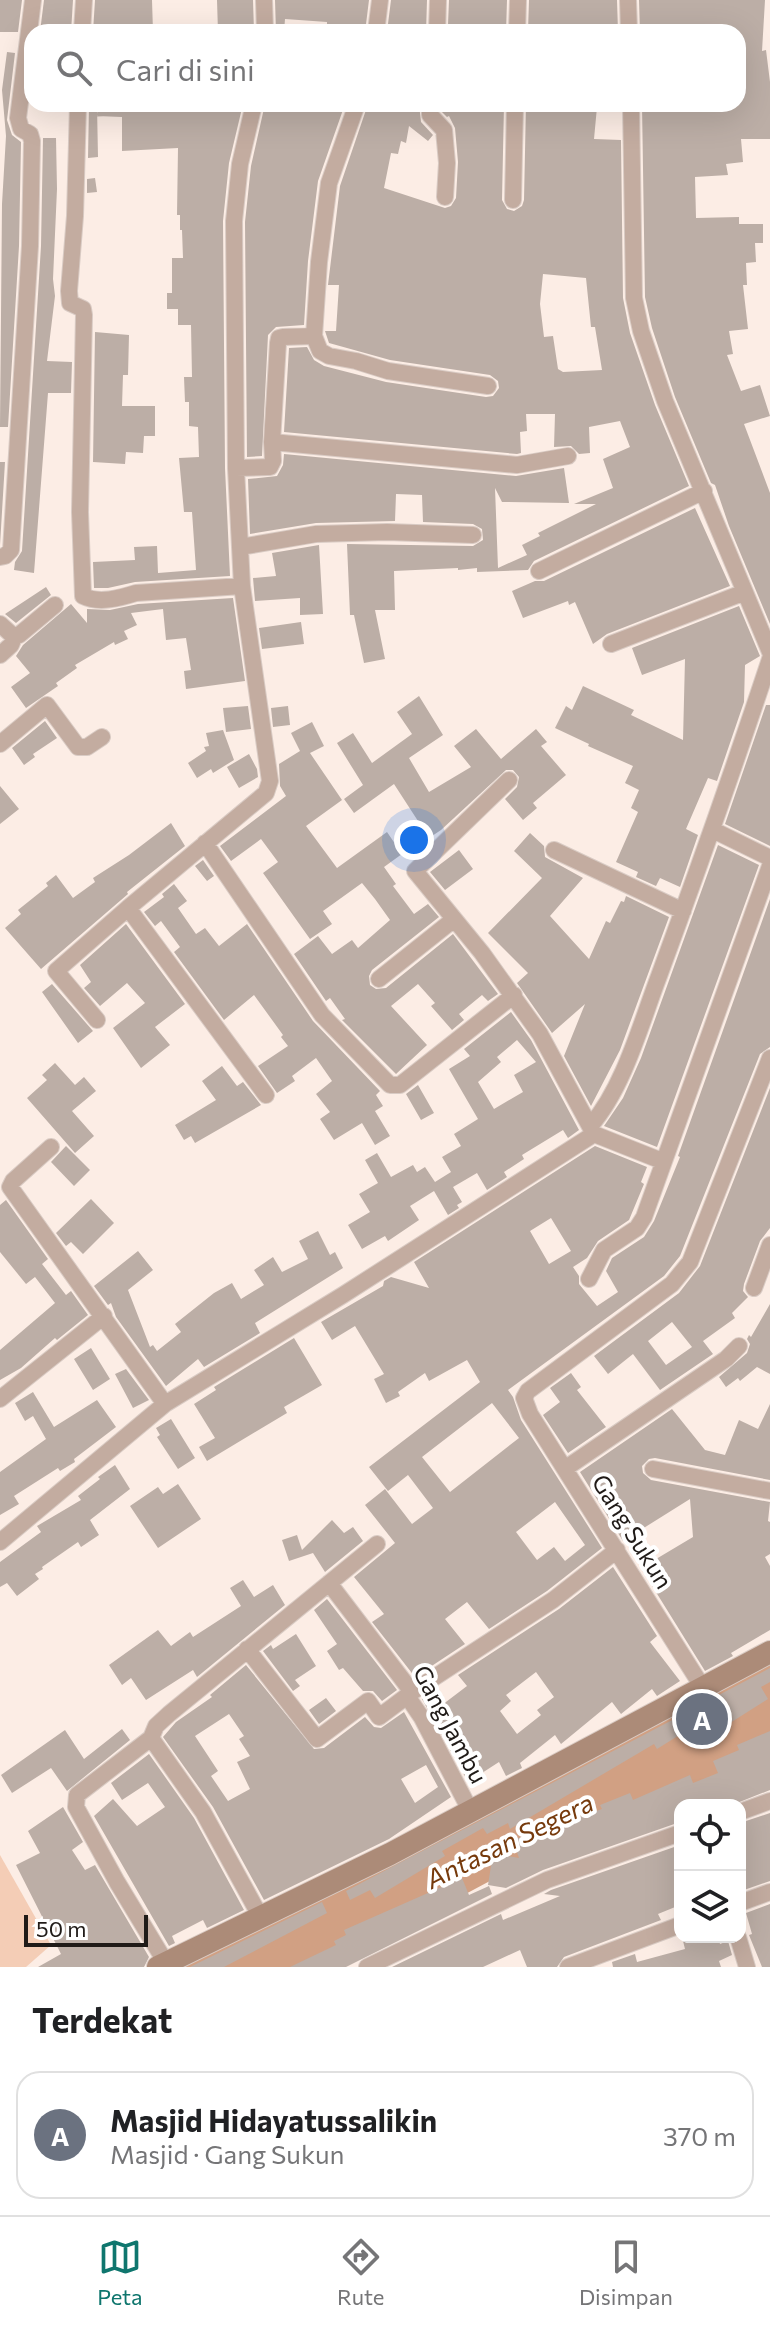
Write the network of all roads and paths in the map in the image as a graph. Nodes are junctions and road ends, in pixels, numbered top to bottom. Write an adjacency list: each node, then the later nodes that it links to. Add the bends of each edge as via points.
1 (33, 0): 8 (street)
2 (84, 0): 9 (street)
3 (264, 0): 10 (street)
4 (380, 0): 11 (street)
5 (438, 0): 12 (street)
6 (518, 0): 13 (street)
7 (628, 0): 14 (street)
8 (30, 24)
9 (82, 24)
10 (265, 24)
11 (377, 24)
12 (437, 24)
13 (517, 24)
14 (629, 24)
15 (24, 71): 32 (street, via 18,118 32,141 30,246 11,550)
16 (78, 112): 34 (street, via 69,291 70,303 84,315 83,596 122,598)
17 (252, 112): 28 (street, via 234,221)
18 (354, 112): 24 (street, via 329,183)
19 (430, 112): 22 (street, via 444,130)
20 (515, 112): 23 (street)
21 (631, 112): 29 (street, via 634,298 652,366)
22 (445, 197)
23 (513, 200)
24 (314, 336): 25 (street, via 324,355); 26 (street, via 279,338)
25 (488, 386)
26 (272, 442): 27 (street, via 517,465); 28 (street, via 270,467)
27 (568, 456)
28 (236, 468): 31 (street)
29 (704, 491): 33 (street); 35 (street)
30 (473, 535): 31 (street, via 316,534)
31 (240, 547): 34 (street)
32 (0, 557)
33 (539, 571)
34 (242, 586): 47 (street, via 270,781 266,793)
35 (745, 592): 39 (street); 40 (street)
36 (55, 605): 38 (street)
37 (0, 624): 38 (street)
38 (15, 635): 41 (street)
39 (611, 644)
40 (770, 652)
41 (0, 655)
42 (770, 659): 46 (street)
43 (102, 737): 44 (street, via 78,747 47,705)
44 (0, 744)
45 (509, 780): 53 (street, via 417,867 417,875)
46 (713, 830): 49 (street); 52 (street)
47 (205, 843): 51 (street); 55 (street, via 322,1015 390,1085 400,1085)
48 (554, 850): 52 (street)
49 (770, 858)
50 (770, 866): 61 (street)
51 (128, 908): 56 (street, via 56,971); 58 (street)
52 (683, 911): 59 (street, via 627,1061)
53 (453, 920): 54 (street); 55 (street)
54 (379, 979)
55 (514, 995): 59 (street)
56 (97, 1020)
57 (770, 1058): 70 (street, Gang Sukun, via 690,1262 672,1284 524,1398)
58 (266, 1095)
59 (593, 1129): 61 (street); 69 (street, via 356,1287)
60 (51, 1147): 62 (street)
61 (662, 1161): 64 (street, via 641,1223 604,1250)
62 (5, 1191): 66 (street)
63 (770, 1245): 65 (street)
64 (589, 1279)
65 (754, 1288)
66 (104, 1316): 68 (street); 69 (street)
67 (739, 1346): 70 (street)
68 (0, 1399)
69 (165, 1404): 73 (street)
70 (566, 1468): 75 (street, Gang Sukun)
71 (653, 1469): 72 (street)
72 (770, 1491)
73 (0, 1542)
74 (377, 1544): 76 (street)
75 (617, 1550): 79 (street, Gang Sukun); 80 (street, via 553,1600)
76 (329, 1583): 77 (street); 80 (street, Gang Jambu)
77 (247, 1649): 80 (street, via 317,1739 368,1701 379,1717); 81 (street, via 156,1726)
78 (770, 1652): 79 (street)
79 (703, 1688): 84 (street)
80 (410, 1694): 84 (street, Gang Jambu)
81 (151, 1738): 88 (street, via 203,1812); 91 (street, via 75,1799)
82 (770, 1801): 83 (street)
83 (746, 1810)
84 (471, 1812): 88 (street)
85 (674, 1835): 92 (street, via 547,1880)
86 (770, 1892): 87 (street)
87 (746, 1901)
88 (260, 1916): 91 (street)
89 (674, 1927): 93 (street)
90 (740, 1943): 94 (street)
91 (162, 1965)
92 (367, 1967)
93 (568, 1967)
94 (747, 1967)

